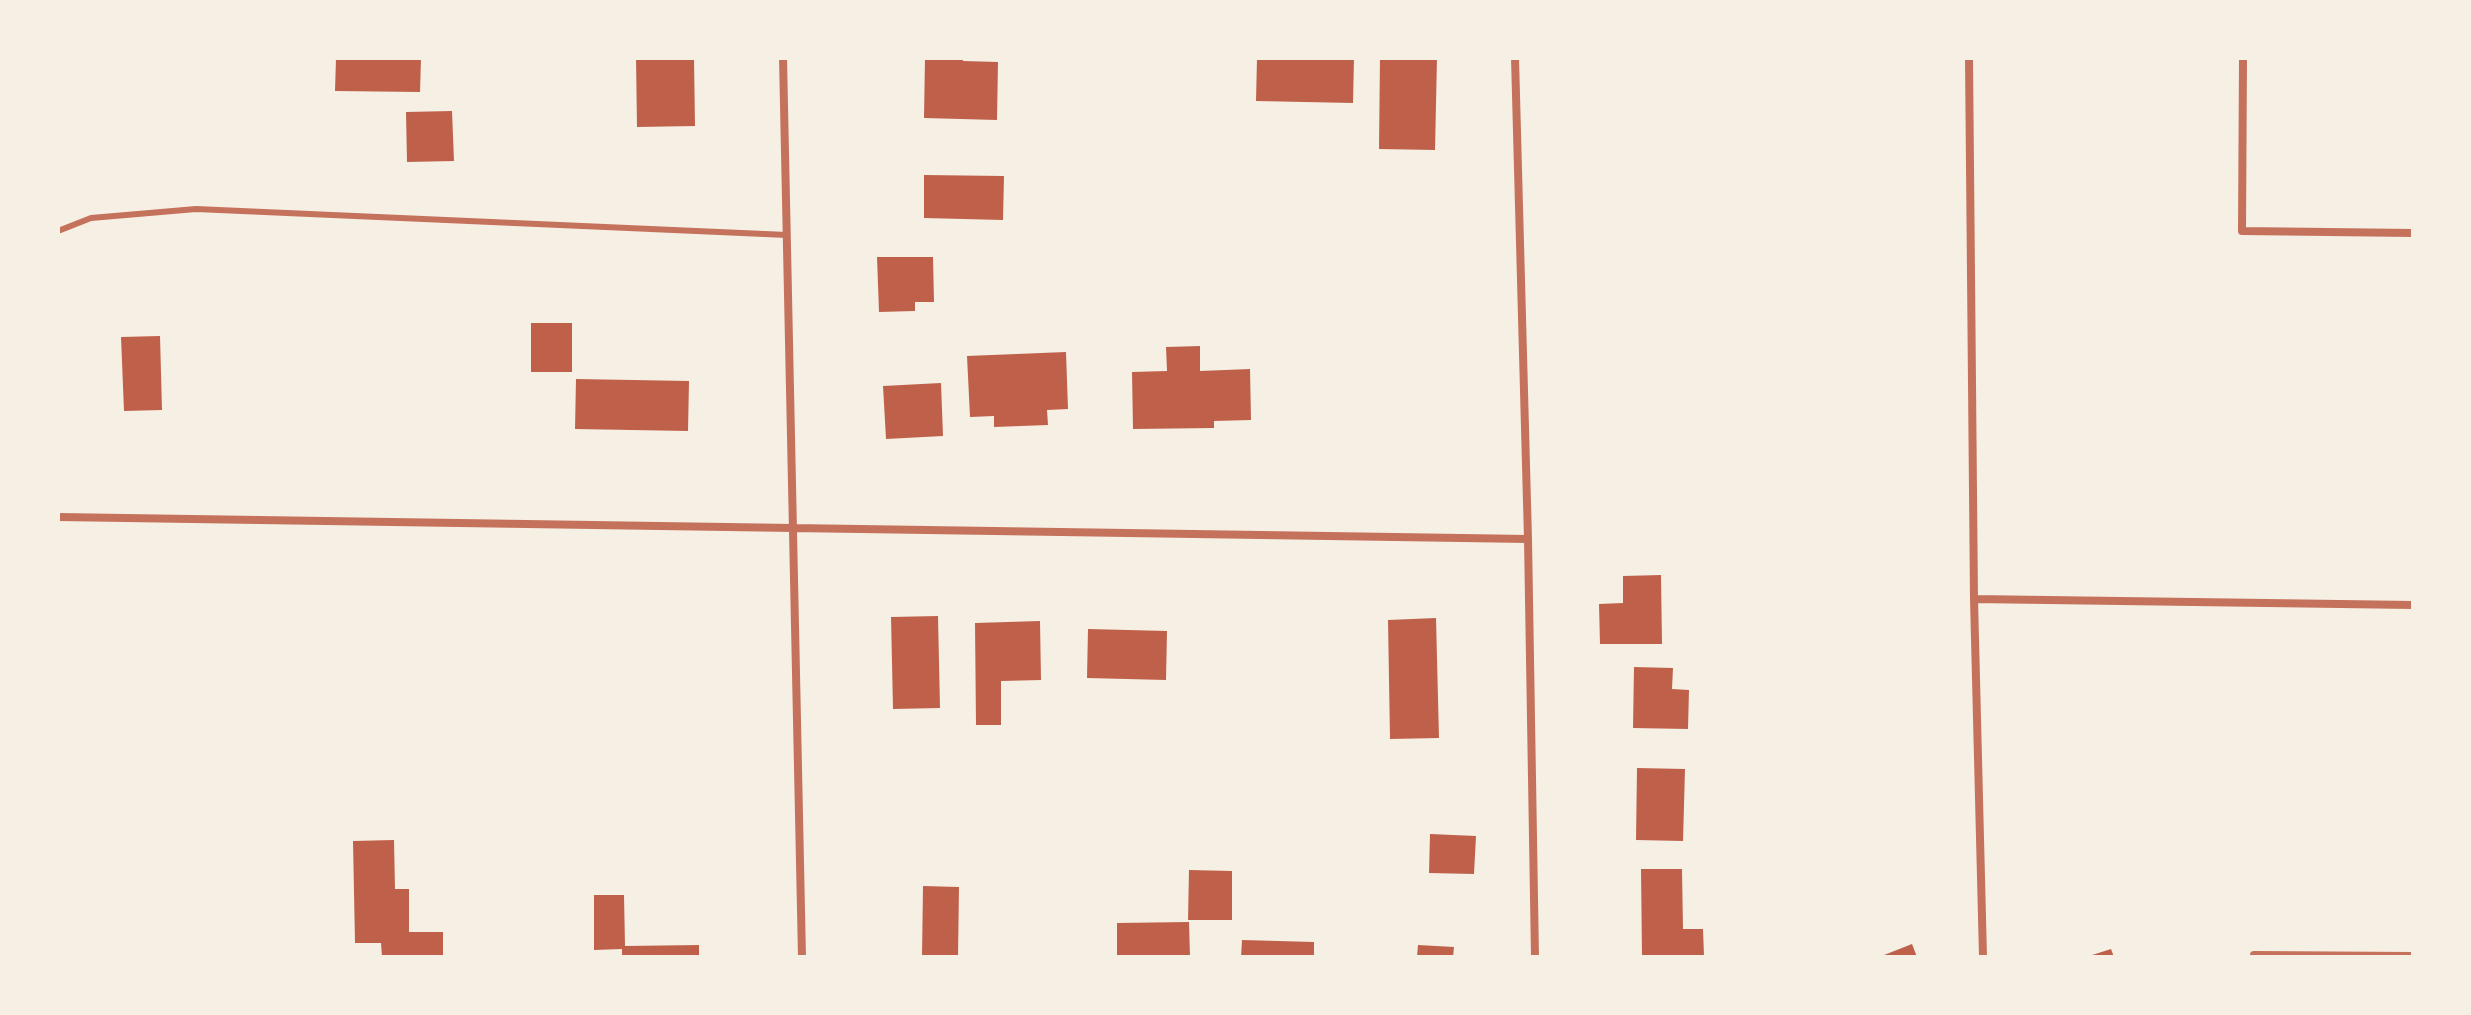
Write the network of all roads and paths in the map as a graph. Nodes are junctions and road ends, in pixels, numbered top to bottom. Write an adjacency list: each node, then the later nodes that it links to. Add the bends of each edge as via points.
1 (783, 58): 7 (street)
2 (1515, 58): 10 (street)
3 (1969, 58): 11 (street)
4 (2243, 58): 6 (street, via 2242,231)
5 (58, 231): 7 (lane, via 91,218 196,209)
6 (2413, 233)
7 (787, 235): 9 (street)
8 (58, 517): 9 (street)
9 (794, 527): 10 (street); 15 (street)
10 (1528, 539): 16 (street)
11 (1974, 599): 12 (street); 17 (street)
12 (2413, 605)
13 (2254, 955): 14 (street)
14 (2413, 956)
15 (802, 957)
16 (1535, 957)
17 (1983, 957)

